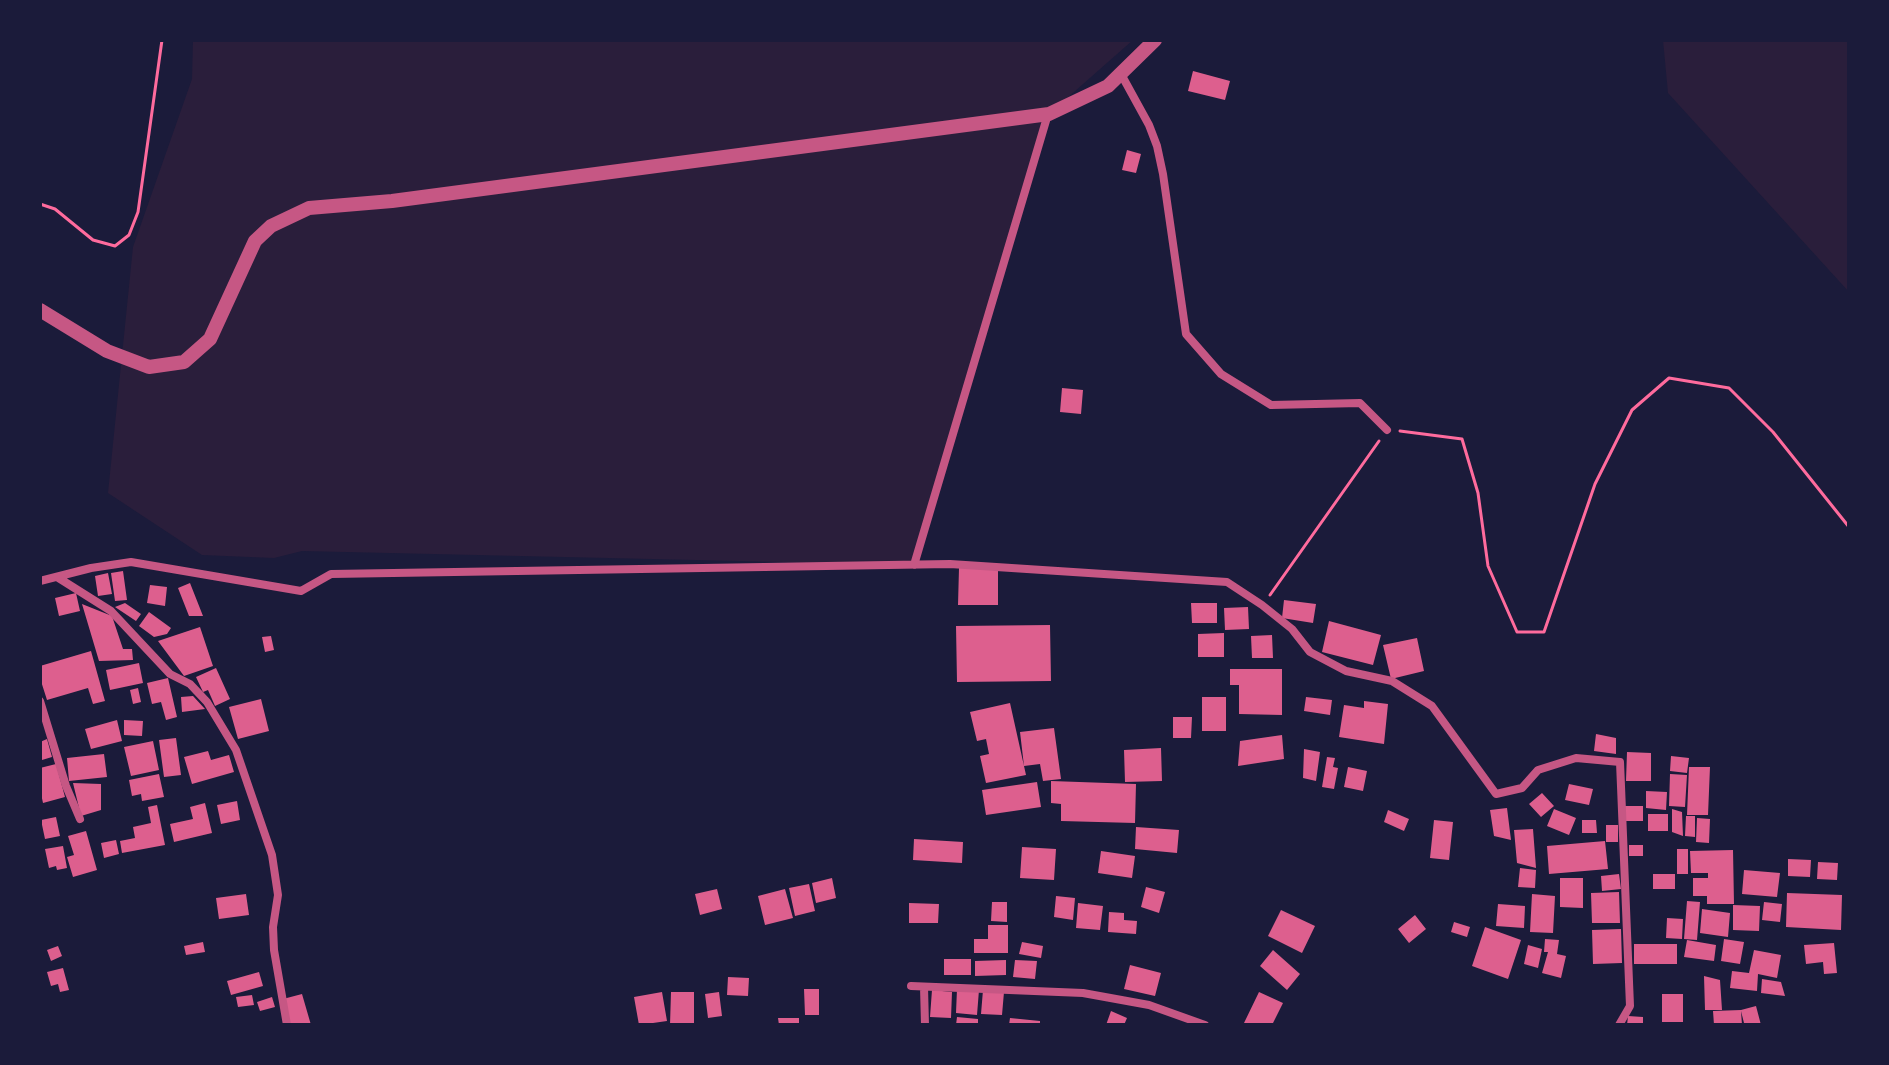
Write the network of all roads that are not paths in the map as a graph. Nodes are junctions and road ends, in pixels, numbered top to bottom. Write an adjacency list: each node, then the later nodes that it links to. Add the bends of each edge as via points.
1 (1155, 40): 2 (street)
2 (1121, 74): 3 (street, via 1108,86); 5 (street, via 1157,146 1186,334 1221,374 1271,405 1360,403)
3 (1049, 114): 4 (street, via 309,208 271,226 255,241 210,339 184,362 149,367 107,351); 6 (street)
4 (40, 310)
5 (1387, 430)
6 (914, 565): 7 (street, via 331,574 301,591 131,562); 16 (street, via 1227,582 1292,629 1310,652 1346,671 1392,681 1432,706 1496,794 1522,788 1538,770 1576,758 1620,762 1630,1006)
7 (57, 577): 8 (street); 13 (street, via 111,611 170,674 190,684 236,750 272,855 278,895 274,950)
8 (40, 581)
9 (40, 701): 10 (street)
10 (80, 819)
11 (911, 986): 12 (street)
12 (924, 987): 14 (street); 15 (street, via 1083,993 1149,1005)
13 (287, 1025)
14 (925, 1025)
15 (1205, 1025)
16 (1619, 1025)

